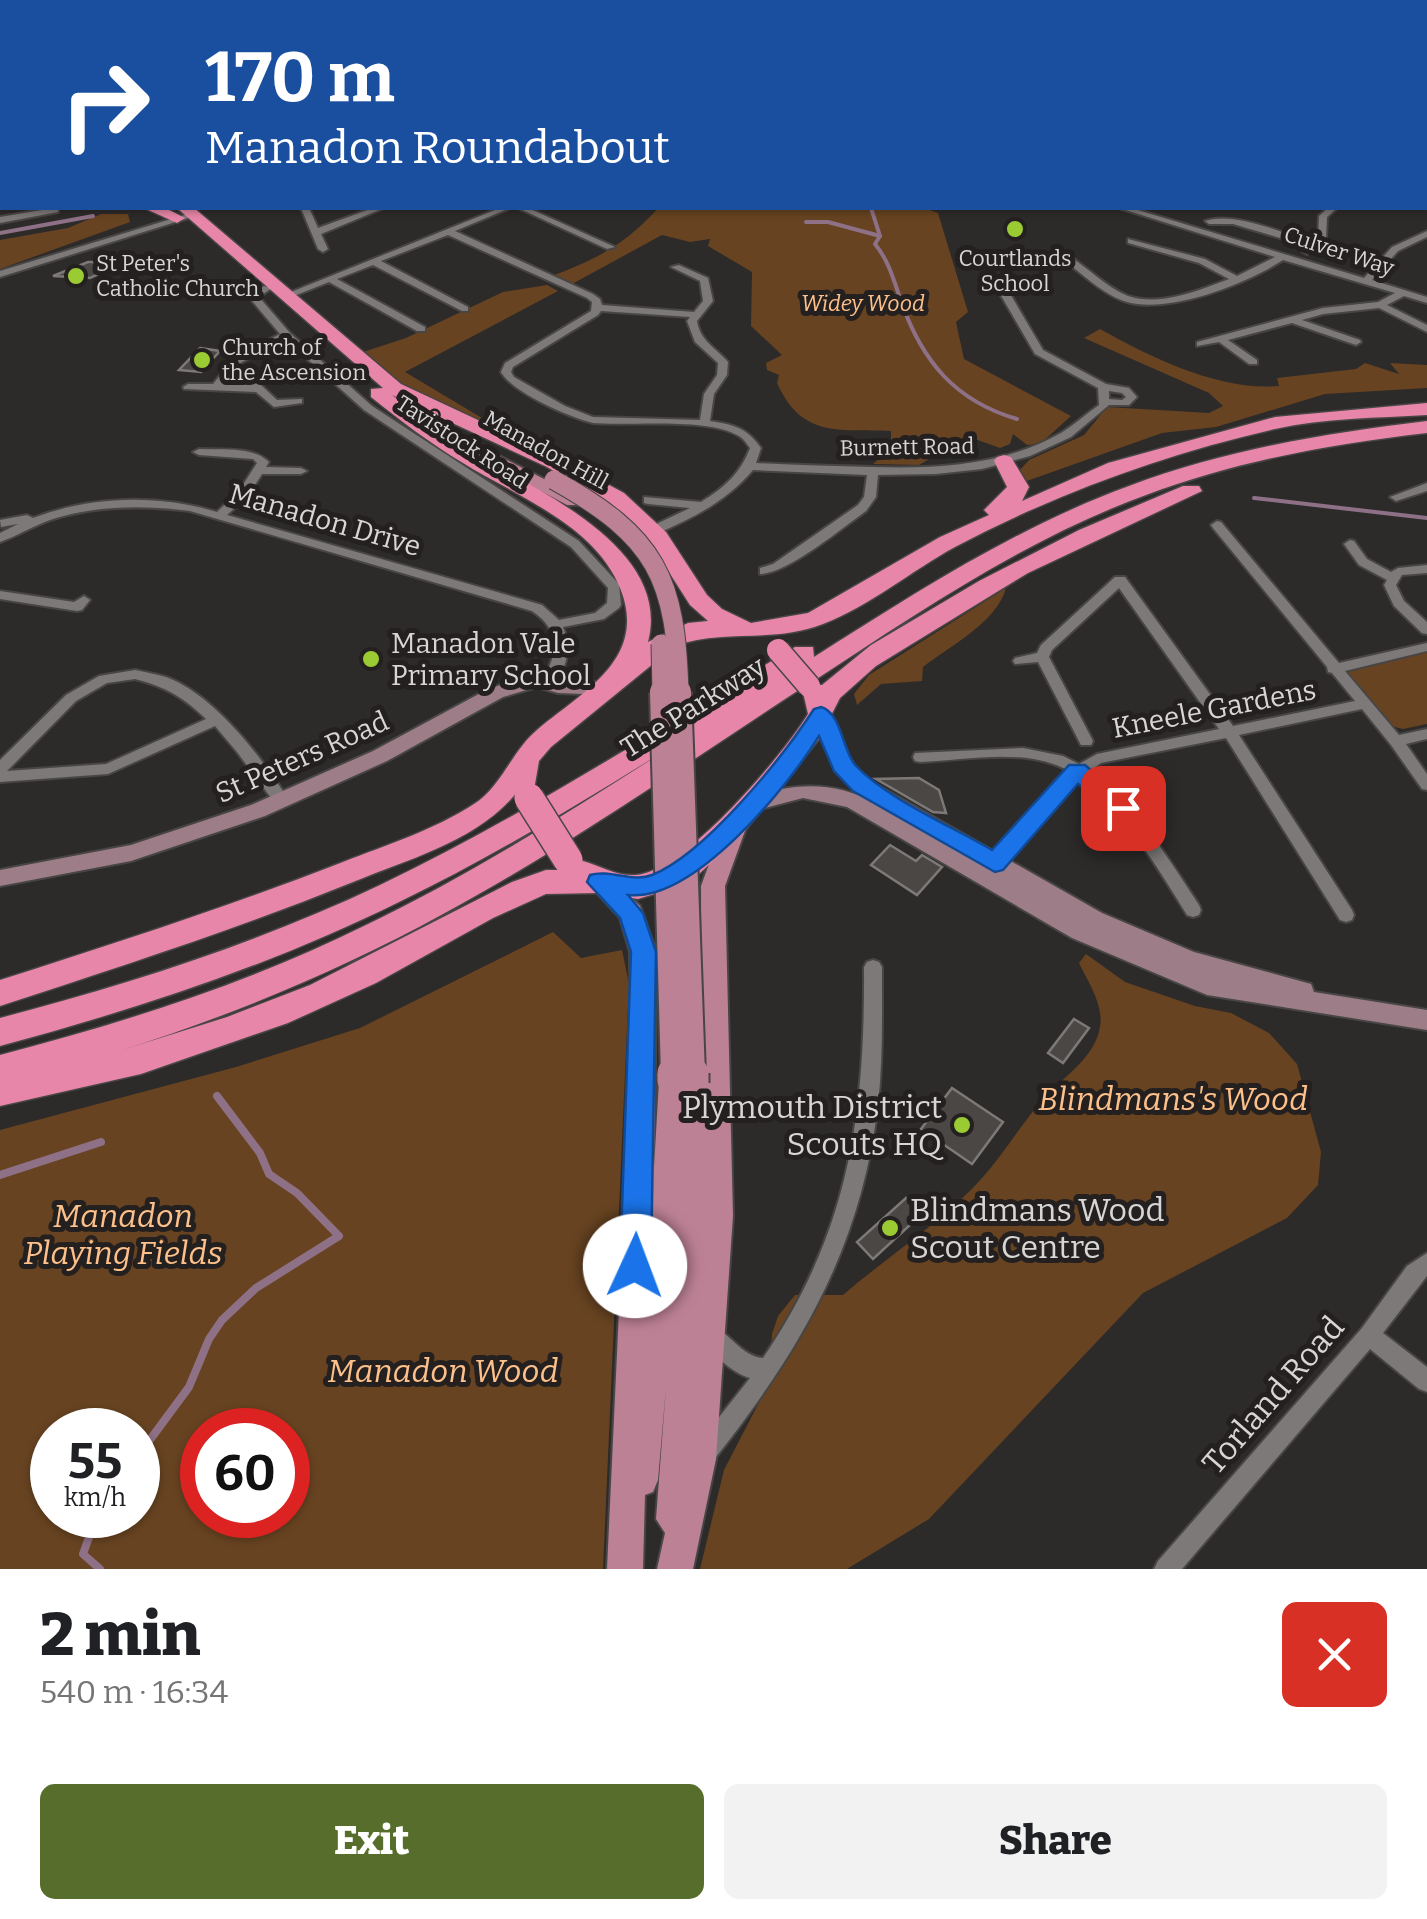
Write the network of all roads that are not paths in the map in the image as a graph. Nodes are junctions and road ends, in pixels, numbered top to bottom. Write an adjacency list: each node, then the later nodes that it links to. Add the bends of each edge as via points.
1 (55, 210): 10 (street)
2 (162, 210): 9 (highway)
3 (306, 210): 13 (street)
4 (375, 210): 13 (street)
5 (501, 210): 12 (street)
6 (527, 210): 17 (street)
7 (1130, 210): 19 (street, Culver Way)
8 (1331, 210): 16 (street)
9 (188, 215): 24 (street); 29 (highway); 29 (highway)
10 (0, 220)
11 (1210, 221): 16 (street, via 1234,221)
12 (447, 231): 22 (street); 33 (street, via 590,296)
13 (317, 232): 18 (street)
14 (1427, 234): 27 (street, via 1394,249)
15 (1138, 241): 26 (street)
16 (1314, 245): 21 (street)
17 (610, 247)
18 (322, 250)
19 (1284, 254): 21 (street, Culver Way); 26 (street)
20 (1065, 257): 26 (street, via 1129,300 1154,304)
21 (1299, 258): 27 (street, Culver Way)
22 (372, 261): 25 (street); 34 (street)
23 (676, 267): 35 (street, via 708,287 708,301)
24 (0, 274)
25 (329, 278): 29 (street); 38 (street)
26 (1236, 279)
27 (1367, 280): 30 (street, Culver Way)
28 (995, 283): 46 (street, Burnett Road, via 1039,352)
29 (276, 290): 39 (street, Tavistock Road, via 254,296); 49 (highway, Manadon Hill)
30 (1403, 293): 31 (street, Culver Way); 32 (street)
31 (1427, 300)
32 (1380, 306): 36 (street); 37 (street)
33 (597, 308): 35 (street); 53 (street, via 518,358 506,372 510,379 588,420)
34 (466, 309)
35 (696, 315): 53 (street, via 696,340 723,362)
36 (1294, 320): 40 (street); 41 (street)
37 (1427, 329)
38 (421, 330)
39 (286, 335): 44 (street); 75 (street, Tavistock Road, via 400,432 575,544 614,587 614,605 599,616)
40 (1349, 337)
41 (1222, 340): 42 (street); 43 (street)
42 (1200, 344)
43 (1253, 362)
44 (228, 370): 47 (street); 48 (street)
45 (188, 386): 47 (street)
46 (1103, 386): 51 (street); 51 (street, Burnett Road, via 1132,397)
47 (215, 389): 48 (street)
48 (261, 389): 50 (street, via 274,404)
49 (393, 396): 65 (highway, via 584,478); 83 (highway, via 471,459 606,550 630,587 639,618 634,646); 88 (main road, Manadon Hill, bridge, via 589,512 635,555 660,627); 88 (main road, Manadon Hill, bridge, via 614,517 656,565 674,627)
50 (298, 401)
51 (1106, 402): 55 (street, Burnett Road, via 1072,434)
52 (1426, 419): 68 (highway, via 1322,416 1170,449 1057,490); 84 (highway, via 1276,460 1075,538 849,671); 109 (highway, The Parkway, via 1344,422 1268,436 1091,490 1000,534 545,810 408,885 175,982); 110 (highway, The Parkway, via 1239,458 1099,506 976,569 404,920 241,993)
53 (705, 422): 56 (street, via 746,435 754,454)
54 (200, 452): 57 (street, via 256,456 263,462)
55 (1004, 462): 58 (street, Burnett Road); 68 (highway, via 1018,483 1016,494)
56 (750, 466): 58 (street, Burnett Road); 63 (street)
57 (259, 470): 59 (street); 64 (street)
58 (874, 470): 71 (street, via 862,508)
59 (302, 471)
60 (1427, 488): 61 (street)
61 (1396, 498)
62 (648, 500): 63 (street)
63 (702, 506): 65 (street)
64 (219, 516): 67 (street, Manadon Drive, via 171,505 102,505 0,522); 75 (street, Manadon Drive, via 537,608)
65 (652, 530): 77 (highway, via 698,600)
66 (1226, 532): 81 (street)
67 (5, 536)
68 (948, 542): 77 (highway, via 817,618)
69 (1350, 544): 72 (street, via 1362,562)
70 (1427, 568): 72 (street)
71 (764, 571)
72 (1392, 578): 76 (street, via 1392,593)
73 (0, 595): 74 (street, via 76,607)
74 (84, 600)
75 (558, 624): 82 (street)
76 (1427, 630)
77 (746, 631): 83 (highway, via 716,627 676,634); 84 (highway, bridge, via 778,650)
78 (1427, 647): 81 (street, Kneele Gardens)
79 (1042, 657): 80 (street); 89 (street, via 1120,580); 91 (street)
80 (1020, 661)
81 (1333, 669): 85 (street)
82 (553, 685): 83 (main road, St Peters Road); 87 (main road, via 563,710); 99 (main road, St Peters Road, via 524,682 498,692)
83 (611, 685): 87 (highway)
84 (817, 702): 100 (highway, via 804,741); 101 (main road, via 842,766 861,785)
85 (1364, 704): 89 (street, Kneele Gardens); 92 (street)
86 (216, 720): 95 (street, via 172,681 115,677 71,698); 97 (street, via 108,769); 99 (street)
87 (554, 729): 94 (highway)
88 (672, 731): 111 (main road, bridge)
89 (1230, 733): 96 (street, Kneele Gardens, via 1127,750); 105 (street)
90 (1427, 734): 92 (street)
91 (1086, 741)
92 (1396, 741): 98 (street)
93 (920, 757): 96 (street, via 1036,754)
94 (523, 767): 103 (highway, bridge, via 529,798 568,860); 107 (highway, via 487,810 435,838 215,924)
95 (0, 769)
96 (1077, 771): 101 (street, Kneele Gardens); 104 (street, via 1118,802)
97 (0, 777)
98 (1427, 785)
99 (282, 802): 102 (main road, St Peters Road, via 132,850)
100 (745, 811): 101 (main road, via 803,791 839,796); 103 (highway, via 698,858 657,884); 114 (main road, via 713,886 718,1216)
101 (989, 870): 108 (main road, via 1080,932 1177,974 1275,998)
102 (0, 878)
103 (598, 882): 112 (highway, via 546,882 522,890 367,973 224,1034 108,1070); 119 (main road, via 631,913 644,952)
104 (1193, 910)
105 (1346, 915)
106 (874, 967): 116 (street, via 870,1105 847,1216 823,1276)
107 (0, 993)
108 (1427, 1020)
109 (0, 1032)
110 (0, 1070)
111 (683, 1082): 119 (main road); 120 (main road, via 694,1232)
112 (0, 1091)
113 (1427, 1263): 115 (street, Torland Road)
114 (711, 1335): 116 (street, via 746,1367); 118 (main road)
115 (1369, 1335): 117 (street); 121 (street, Torland Road)
116 (769, 1370): 118 (street)
117 (1427, 1381)
118 (699, 1459): 120 (main road)
119 (628, 1569)
120 (672, 1569)
121 (1166, 1569)

